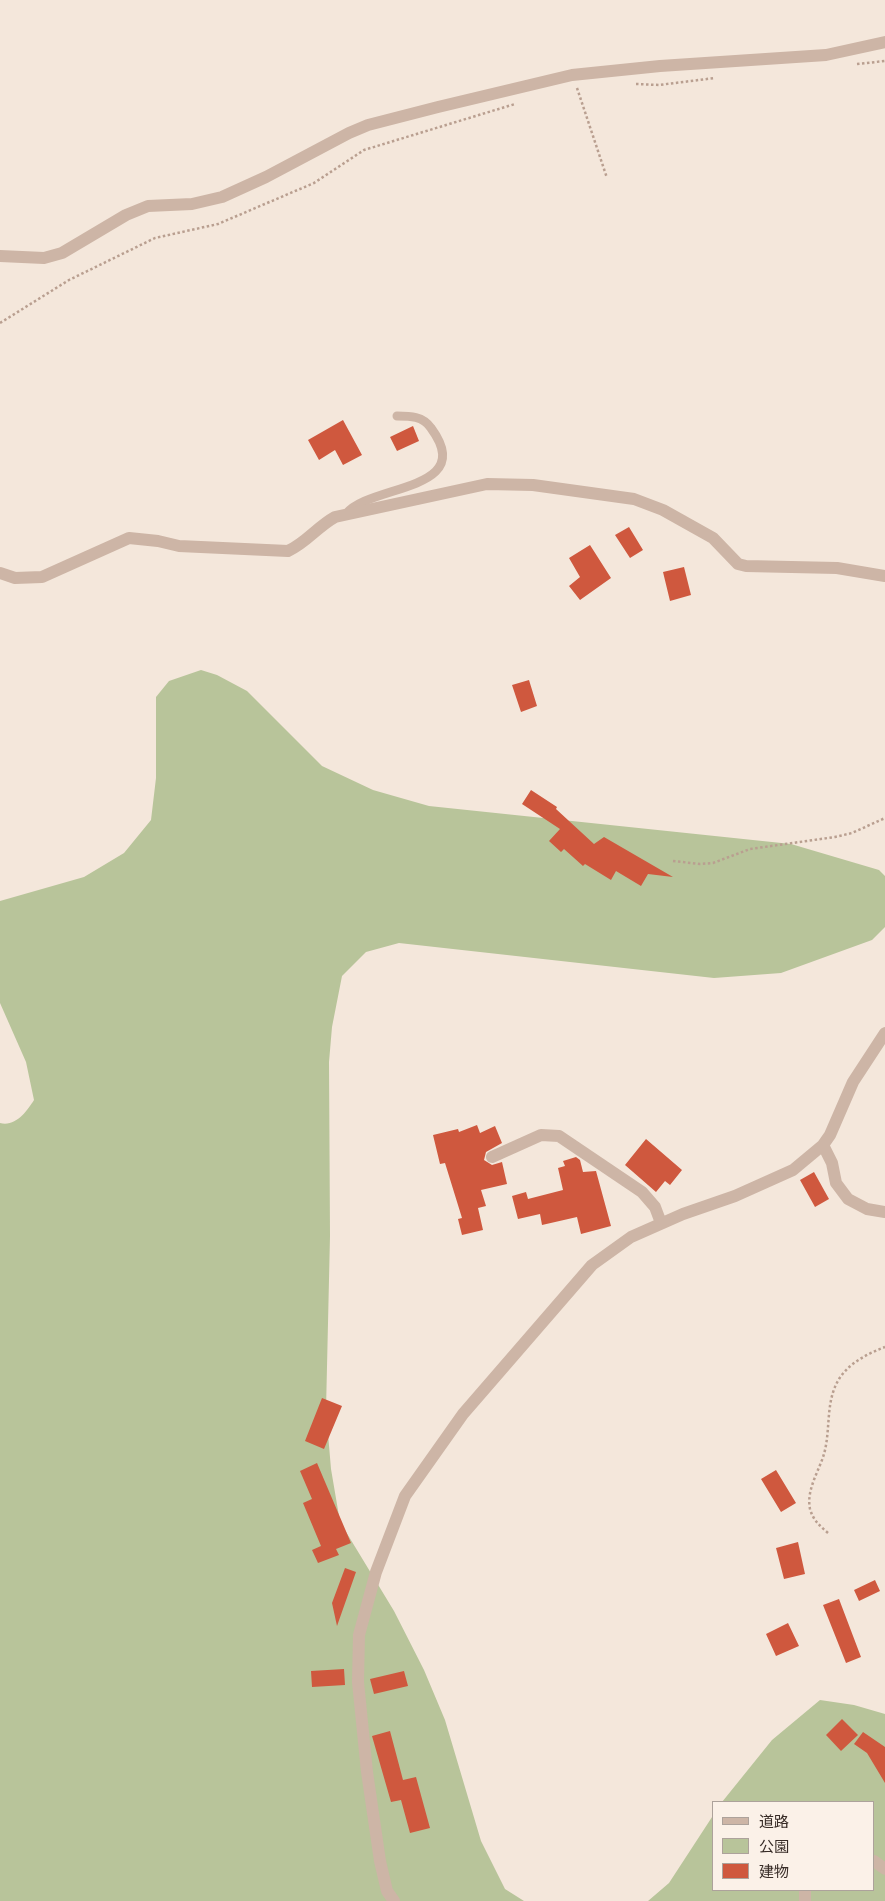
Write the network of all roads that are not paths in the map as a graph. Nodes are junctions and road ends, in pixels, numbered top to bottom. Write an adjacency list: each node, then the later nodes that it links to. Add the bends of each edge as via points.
1 (885, 42): 2 (street, via 826,55 660,66 368,125 222,197 192,204 148,206 126,215 62,253 44,258)
2 (0, 256)
3 (397, 416): 4 (lane, via 421,419 430,426 442,447 443,458 438,468 423,480 360,503)
4 (346, 515): 5 (street, via 326,522 288,551 180,546 129,538 42,577 14,578); 6 (street, via 487,484 532,485 634,499 663,510 714,538 738,564 837,568)
5 (0, 572)
6 (885, 576)
7 (885, 1032): 8 (street, via 853,1082)
8 (823, 1144): 10 (street, via 832,1163 836,1184 848,1199 867,1209); 11 (street, via 793,1170 735,1196)
9 (492, 1157): 11 (street, via 541,1135 559,1136 642,1192 655,1208)
10 (885, 1212)
11 (661, 1223): 14 (street, via 631,1237 592,1265 463,1414 405,1496 376,1572 362,1626 358,1682 380,1861)
12 (875, 1862): 13 (street)
13 (885, 1870)
14 (394, 1901)

